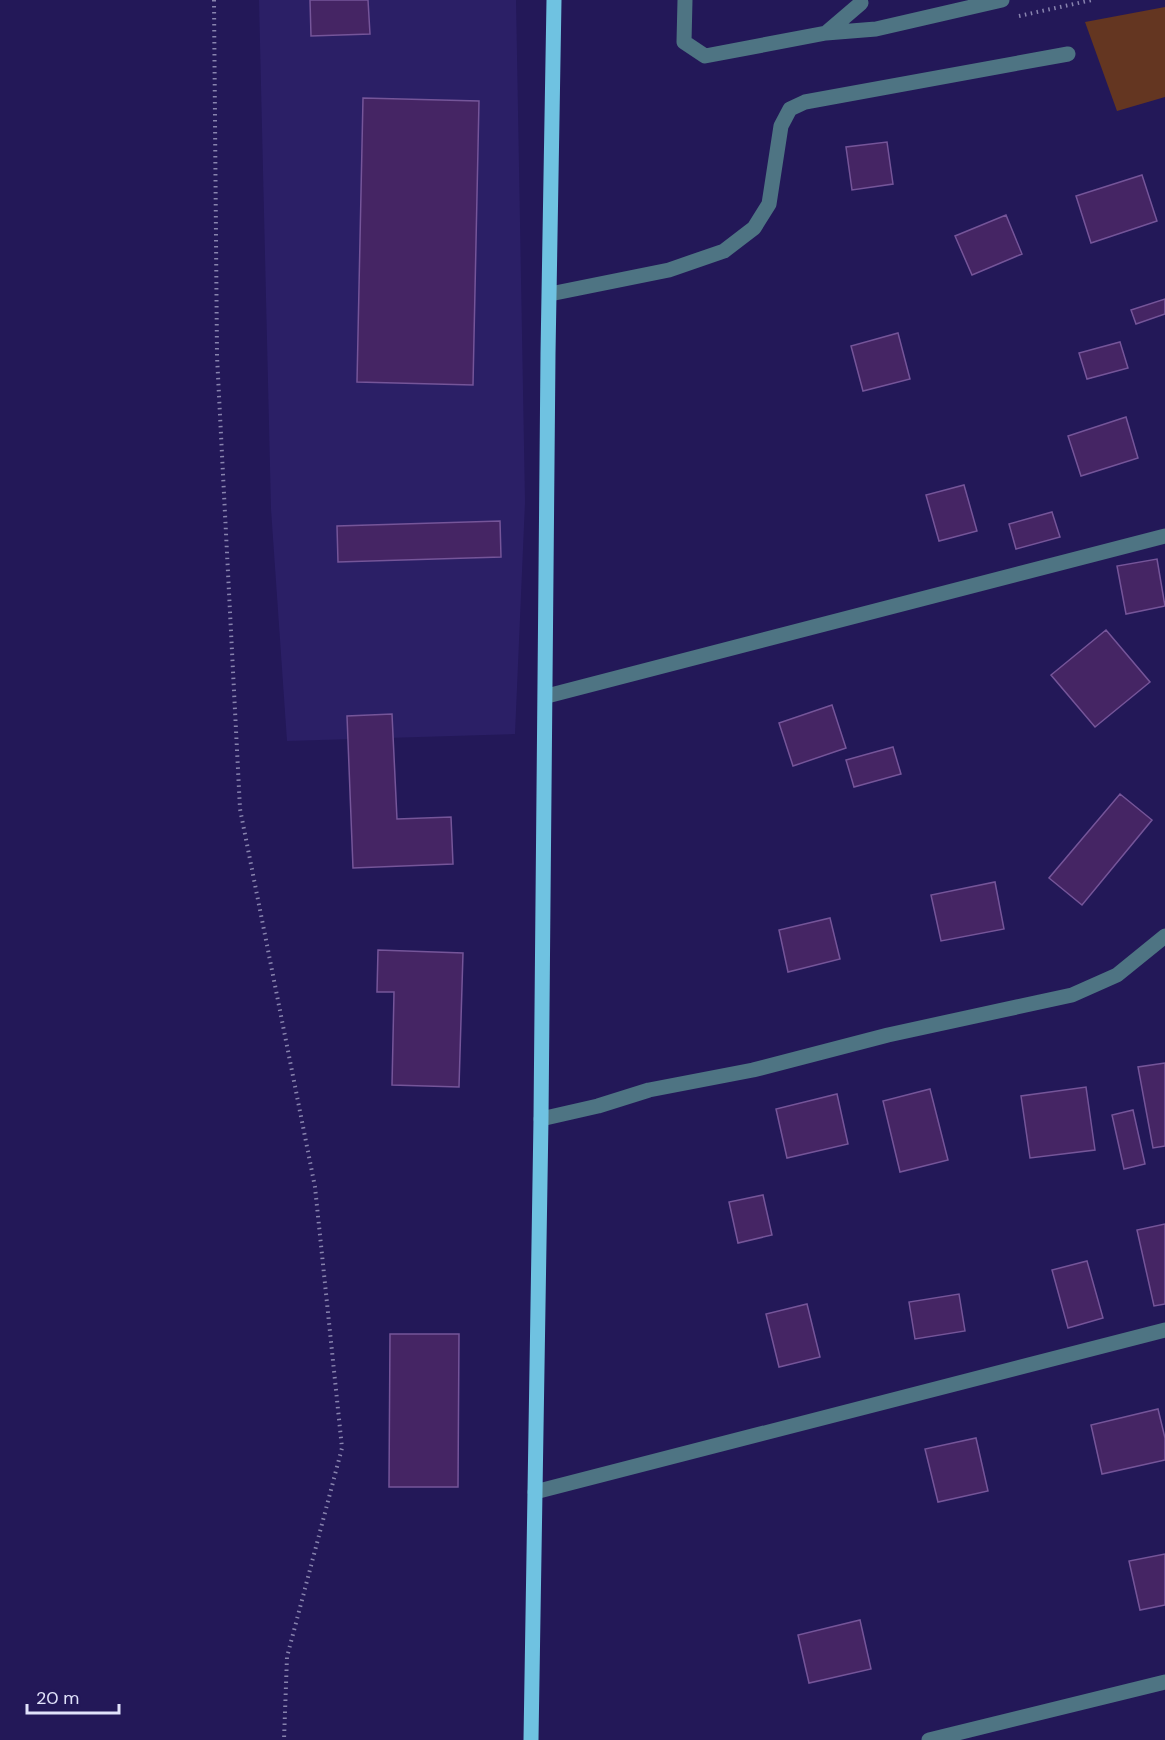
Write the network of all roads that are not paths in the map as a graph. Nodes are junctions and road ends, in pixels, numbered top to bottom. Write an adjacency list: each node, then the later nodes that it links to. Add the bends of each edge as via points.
1 (554, 0): 7 (main road)
2 (685, 0): 5 (street, via 684,42 705,56)
3 (1002, 0): 5 (street, via 876,28)
4 (861, 3): 5 (street)
5 (826, 33)
6 (1068, 54): 7 (street, via 805,102 790,109 781,126 770,204 754,228 724,251 669,270)
7 (549, 294): 9 (main road)
8 (1165, 536): 9 (street)
9 (547, 696): 11 (main road)
10 (1165, 936): 11 (street, via 1118,975 1072,995 888,1035 753,1070 649,1090)
11 (542, 1119): 13 (main road)
12 (1165, 1330): 13 (street)
13 (536, 1492): 15 (main road)
14 (1165, 1682): 16 (street)
15 (531, 1740)
16 (929, 1740)

